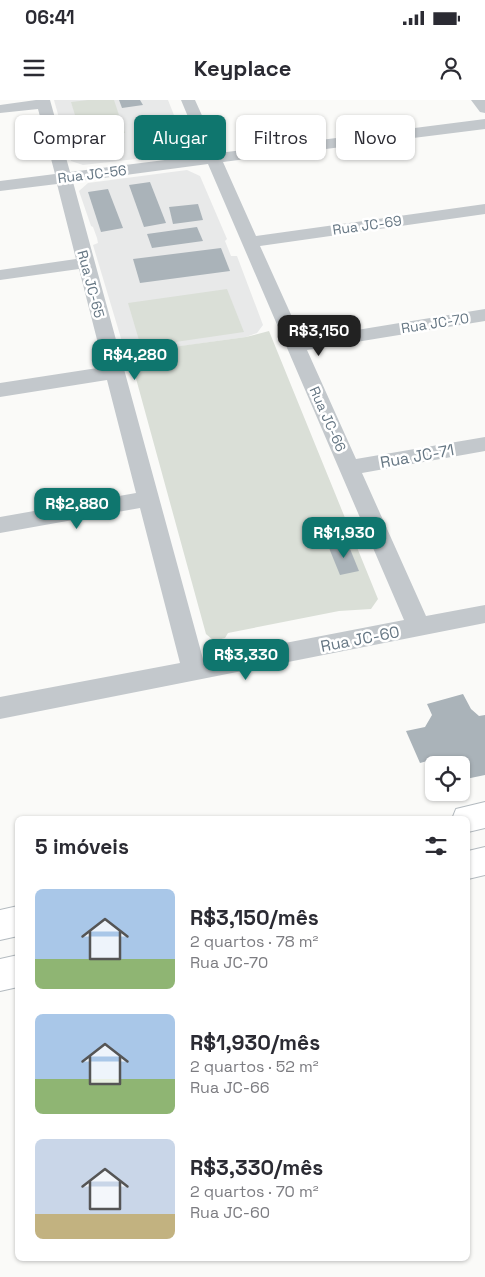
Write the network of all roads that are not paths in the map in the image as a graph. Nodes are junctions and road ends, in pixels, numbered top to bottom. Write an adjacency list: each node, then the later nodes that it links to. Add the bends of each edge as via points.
1 (188, 100): 6 (street, Rua JC-66)
2 (478, 100): 4 (street)
3 (44, 102): 5 (street); 11 (street, Rua JC-65)
4 (485, 108)
5 (0, 109)
6 (195, 115)
7 (485, 124): 8 (street, Rua JC-56)
8 (226, 157)
9 (206, 160): 11 (street, Rua JC-56)
10 (214, 160): 14 (street, Rua JC-66)
11 (64, 178): 12 (street, Rua JC-56); 15 (street, Rua JC-65)
12 (0, 186)
13 (485, 209): 14 (street, Rua JC-69)
14 (249, 242): 18 (street, Rua JC-66)
15 (86, 263): 16 (street); 19 (street, Rua JC-65)
16 (0, 275)
17 (485, 315): 18 (street, Rua JC-70)
18 (296, 346): 22 (street, Rua JC-66)
19 (115, 372): 20 (street); 23 (street, Rua JC-65)
20 (0, 390)
21 (485, 444): 22 (street, Rua JC-71)
22 (349, 468): 26 (street, Rua JC-66)
23 (148, 499): 24 (street); 27 (street, Rua JC-65)
24 (0, 525)
25 (485, 614): 26 (street, Rua JC-60)
26 (419, 627): 27 (street, Rua JC-60)
27 (194, 671): 28 (street, Rua JC-60)
28 (0, 708)
29 (485, 815): 30 (main road)
30 (470, 818)
31 (485, 861): 32 (main road)
32 (470, 865)
33 (15, 922): 34 (main road)
34 (0, 925)
35 (15, 972): 36 (main road)
36 (0, 975)

